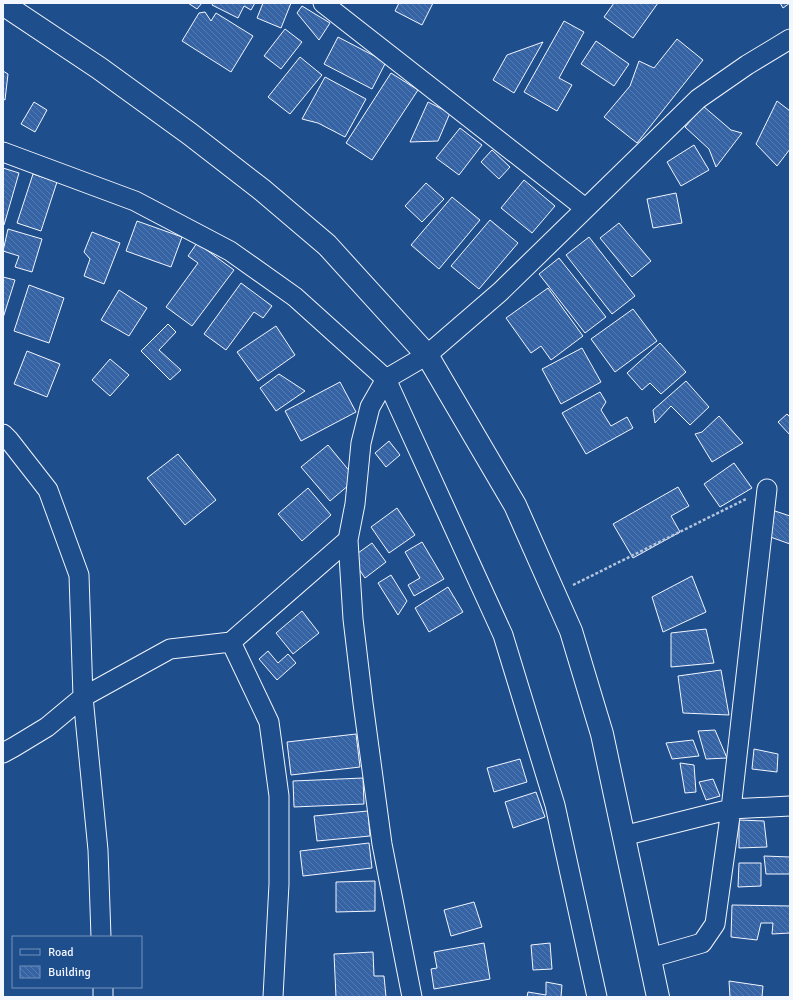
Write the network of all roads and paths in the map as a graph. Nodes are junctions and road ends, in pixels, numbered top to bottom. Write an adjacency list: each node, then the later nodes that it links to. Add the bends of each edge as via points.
1 (323, 3): 5 (street)
2 (3, 4): 6 (highway, via 99,68 261,189 327,246)
3 (790, 39): 5 (street, via 698,99)
4 (3, 152): 7 (street, via 135,201 230,251 295,297)
5 (585, 208): 6 (street, via 500,292)
6 (427, 355): 7 (street); 11 (highway, via 515,505)
7 (386, 379): 10 (street, via 370,407 361,443 356,504); 22 (street, via 503,635 555,805)
8 (3, 434): 13 (street, via 48,490 79,575)
9 (767, 489): 11 (path); 16 (street)
10 (348, 540): 12 (street); 21 (street, via 353,619 381,836)
11 (555, 594): 17 (highway, via 571,631 602,734)
12 (231, 642): 13 (street, via 170,649); 20 (street, via 269,722 279,796 279,884)
13 (83, 697): 14 (street, via 47,728); 18 (street, via 98,850)
14 (3, 753)
15 (790, 806): 16 (street)
16 (731, 809): 17 (street); 19 (street, via 715,924 702,942)
17 (623, 836): 19 (highway)
18 (101, 936)
19 (650, 958): 23 (highway)
20 (273, 997)
21 (412, 997)
22 (597, 997)
23 (658, 997)

